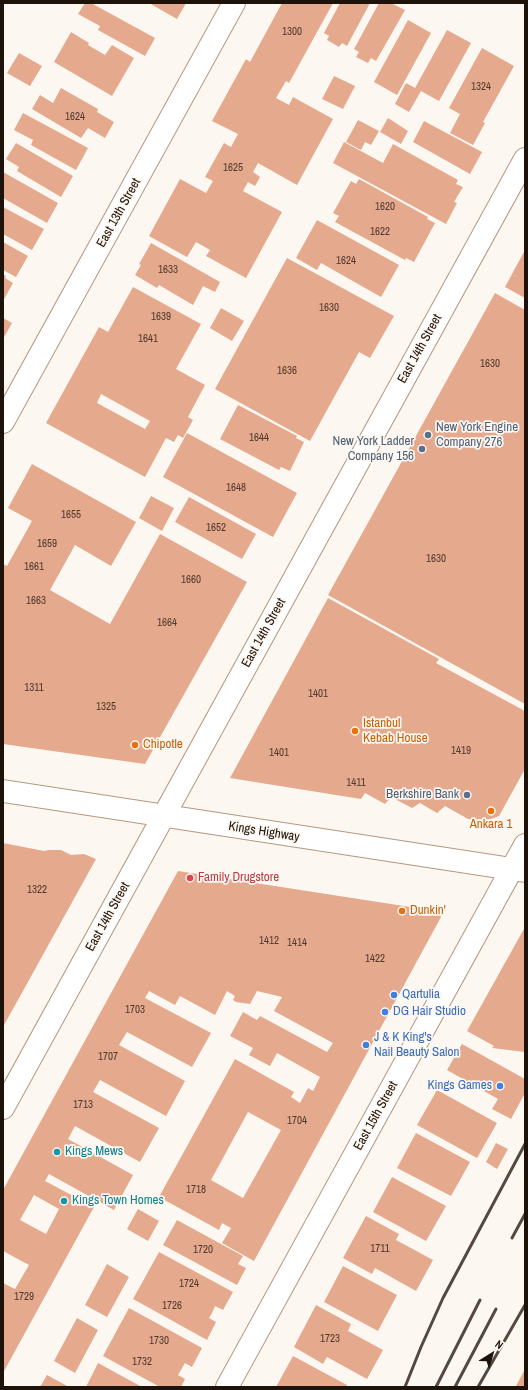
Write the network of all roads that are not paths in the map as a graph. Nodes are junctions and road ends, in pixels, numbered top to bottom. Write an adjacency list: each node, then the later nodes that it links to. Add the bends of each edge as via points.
1 (234, 3): 3 (street, East 13th Street)
2 (525, 158): 5 (street, East 14th Street)
3 (3, 422)
4 (3, 791): 5 (street, Kings Highway)
5 (163, 816): 7 (street, Kings Highway); 8 (street, East 14th Street)
6 (525, 845): 7 (street, East 15th Street)
7 (518, 871): 9 (street, East 15th Street)
8 (3, 1108)
9 (227, 1387)

